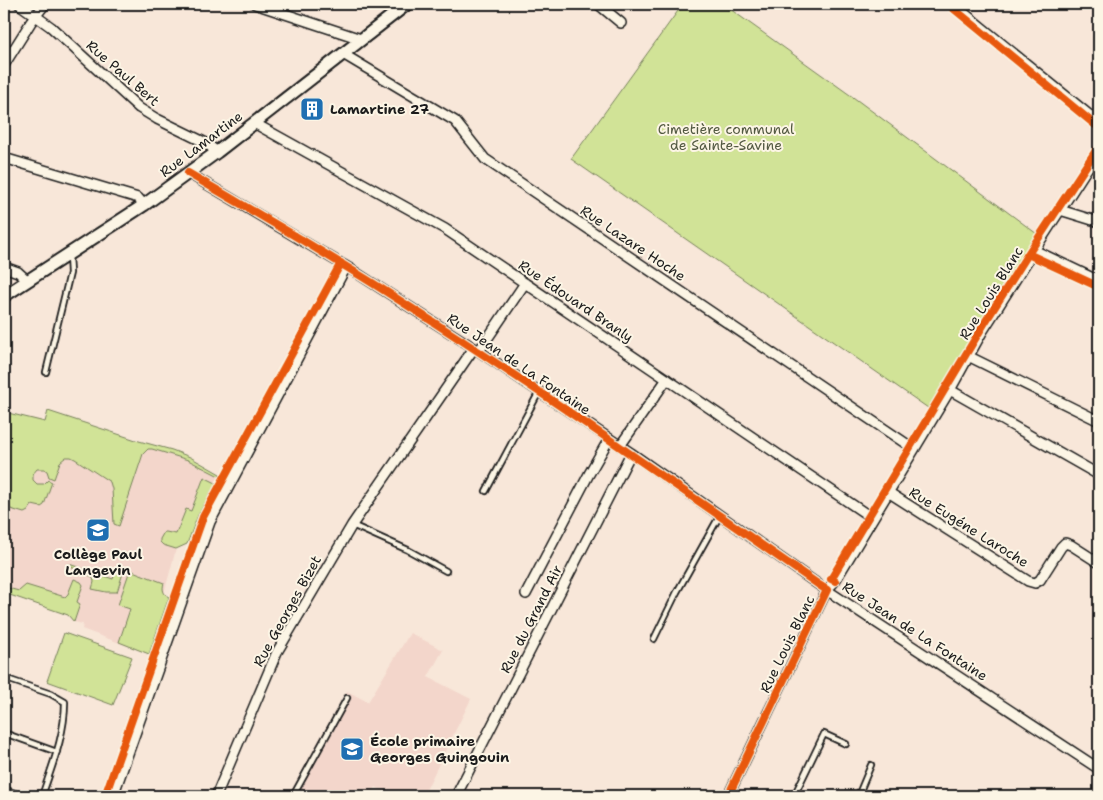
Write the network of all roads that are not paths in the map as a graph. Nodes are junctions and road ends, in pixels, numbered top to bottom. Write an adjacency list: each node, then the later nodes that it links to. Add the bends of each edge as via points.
1 (19, 4): 7 (street, Rue Paul Bert)
2 (44, 4): 7 (street)
3 (255, 4): 9 (street)
4 (598, 4): 8 (street)
5 (953, 4): 13 (street)
6 (403, 5): 9 (street, Rue Lamartine)
7 (36, 15): 11 (street); 15 (street, Rue Paul Bert, via 139,108)
8 (621, 22)
9 (361, 39): 10 (street, Rue Lamartine)
10 (343, 54): 12 (street, Rue Lamartine); 38 (street, Rue Lazare Hoche, via 455,121 484,159)
11 (4, 65)
12 (254, 123): 15 (street, Rue Lamartine); 27 (street, Rue Édouard Branly, via 445,229)
13 (1099, 123)
14 (1099, 150): 19 (street, Rue Louis Blanc)
15 (217, 152): 17 (street, Rue Lamartine)
16 (4, 158): 18 (street, via 138,198)
17 (188, 173): 18 (street, Rue Lamartine); 24 (street, Rue Jean de La Fontaine)
18 (144, 205): 22 (street, Rue Lamartine)
19 (1060, 210): 20 (street); 21 (street, Rue Louis Blanc)
20 (1099, 222)
21 (1034, 250): 26 (street); 30 (street, Rue Louis Blanc)
22 (69, 254): 25 (street, Rue Lamartine); 31 (lane, via 70,273)
23 (4, 267): 25 (street, via 18,272)
24 (346, 267): 29 (street, Rue Jean de La Fontaine); 61 (street, via 210,522)
25 (28, 281): 28 (street, Rue Lamartine)
26 (1099, 281)
27 (524, 283): 29 (street, Rue Georges Bizet); 32 (street, Rue Édouard Branly)
28 (4, 296)
29 (476, 350): 34 (street, Rue Jean de La Fontaine); 45 (street, Rue Georges Bizet)
30 (968, 356): 33 (street, Rue Louis Blanc); 35 (street)
31 (46, 372)
32 (667, 379): 37 (street); 44 (street, Rue Édouard Branly)
33 (950, 390): 38 (street, Rue Louis Blanc); 40 (street)
34 (539, 392): 36 (street, Rue Jean de La Fontaine); 41 (lane)
35 (1099, 421)
36 (609, 438): 37 (street, Rue Jean de La Fontaine); 49 (street)
37 (620, 446): 39 (street, Rue Jean de La Fontaine)
38 (914, 448): 42 (street, Rue Louis Blanc)
39 (631, 453): 43 (street, Rue Jean de La Fontaine); 64 (street, Rue du Grand Air)
40 (1099, 475)
41 (486, 491)
42 (888, 492): 44 (street, Rue Louis Blanc); 46 (street, Rue Eugéne Laroche, via 1028,581 1035,583 1040,580 1060,547 1066,543)
43 (720, 516): 48 (street, Rue Jean de La Fontaine); 50 (lane)
44 (872, 518): 48 (street, Rue Louis Blanc)
45 (352, 524): 47 (lane); 62 (street, Rue Georges Bizet, via 277,652)
46 (1099, 563)
47 (446, 571)
48 (827, 590): 57 (street, Rue Jean de La Fontaine); 65 (street, Rue Louis Blanc)
49 (526, 594)
50 (654, 640)
51 (4, 678): 55 (lane, via 65,702)
52 (347, 698): 63 (lane)
53 (4, 732): 55 (lane)
54 (846, 744): 66 (lane, via 824,734)
55 (57, 752): 60 (lane)
56 (871, 765): 67 (lane)
57 (1099, 769)
58 (4, 789): 59 (lane)
59 (22, 796)
60 (42, 796)
61 (113, 796)
62 (216, 796)
63 (293, 796)
64 (456, 796)
65 (728, 796)
66 (794, 796)
67 (858, 796)

